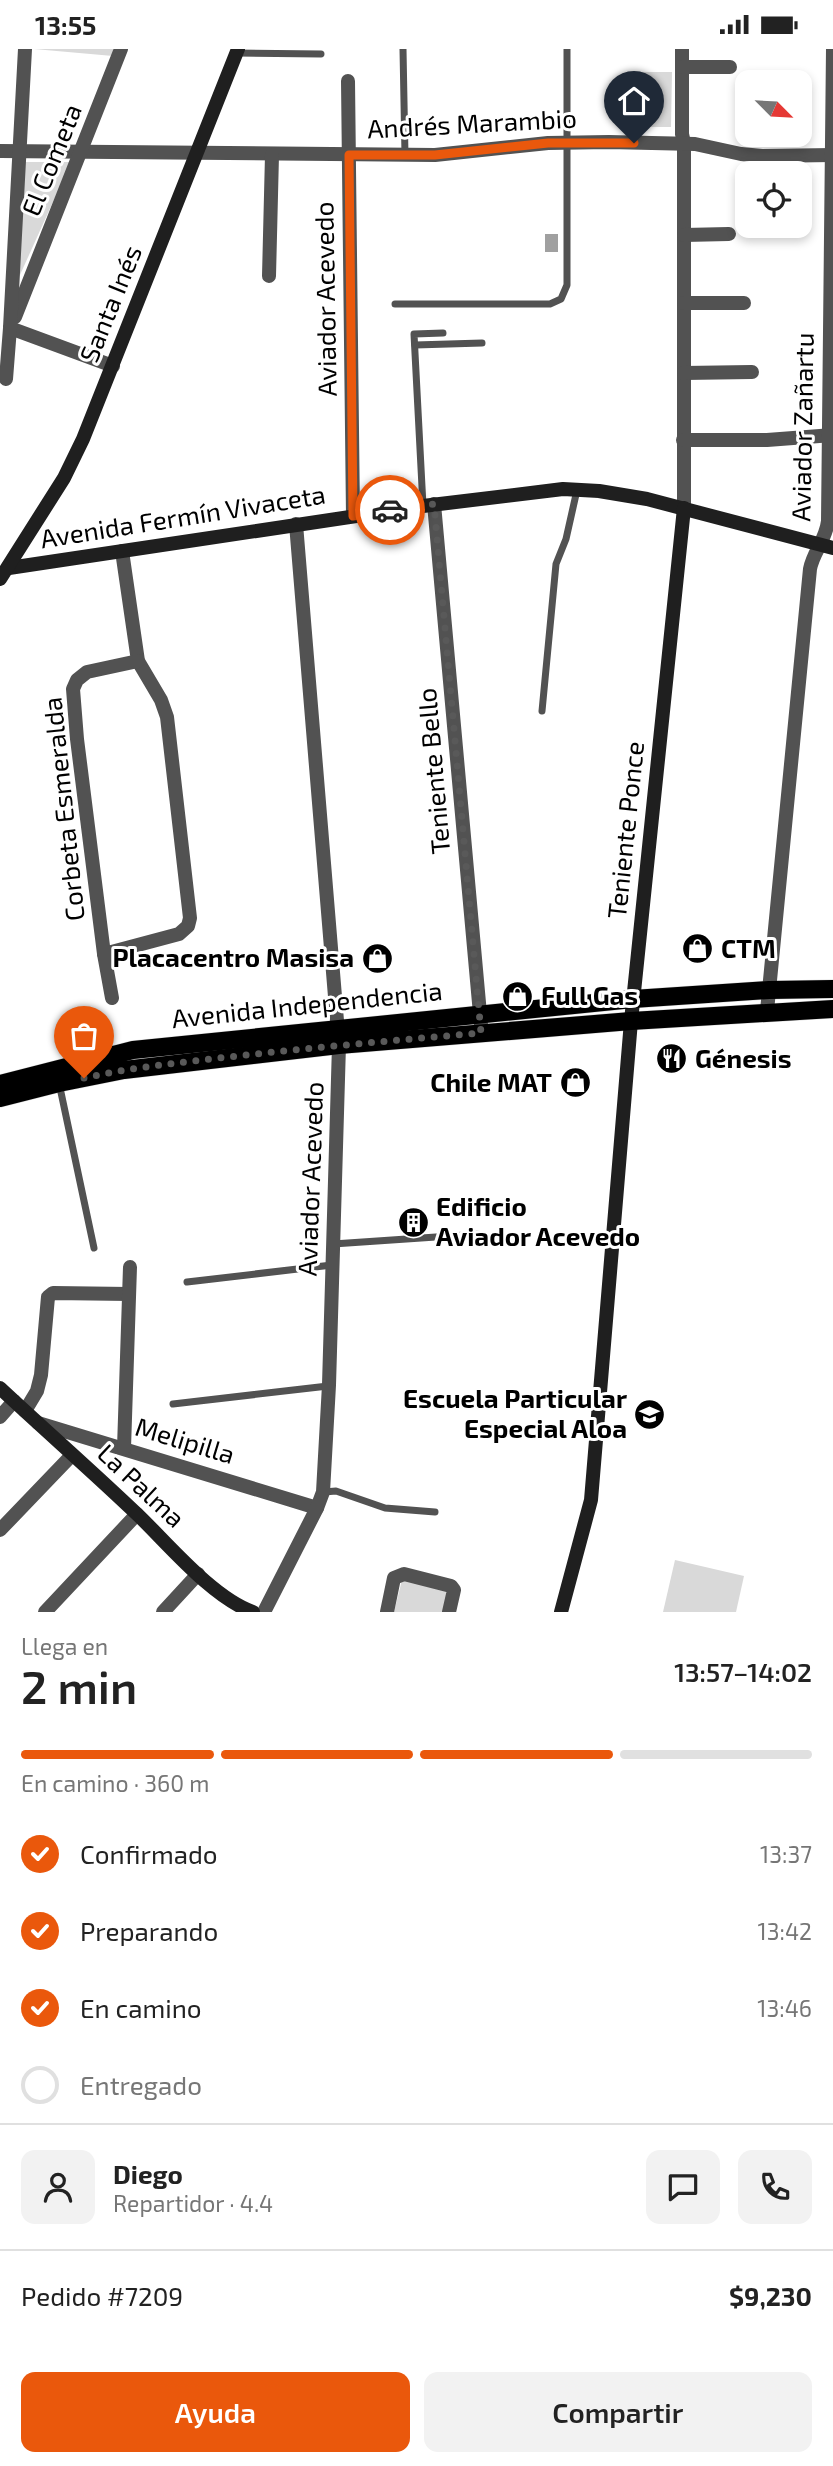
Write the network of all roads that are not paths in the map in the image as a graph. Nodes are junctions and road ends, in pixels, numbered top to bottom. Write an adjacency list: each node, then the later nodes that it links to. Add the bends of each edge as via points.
1 (24, 49): 15 (street)
2 (121, 49): 16 (street, El Cometa)
3 (403, 49): 21 (lane)
4 (567, 49): 12 (lane)
5 (682, 49): 9 (street, Teniente Ponce)
6 (833, 49): 20 (street, Aviador Zañartu)
7 (238, 51): 8 (lane); 17 (street, Santa Inés)
8 (321, 54)
9 (682, 67): 10 (street); 13 (street, Teniente Ponce)
10 (730, 67)
11 (348, 81): 19 (street, Aviador Acevedo)
12 (566, 143): 13 (street, Andrés Marambio); 21 (street, Andrés Marambio); 28 (lane, via 567,285 561,299 550,304)
13 (684, 143): 20 (street, Andrés Marambio, via 753,155); 23 (street, Teniente Ponce)
14 (0, 151): 15 (street, Andrés Marambio)
15 (18, 152): 16 (street, Andrés Marambio); 29 (street)
16 (81, 153): 17 (street, Andrés Marambio); 29 (street, El Cometa)
17 (197, 155): 18 (street, Andrés Marambio); 33 (street, Santa Inés)
18 (272, 155): 19 (street, Andrés Marambio); 25 (street)
19 (349, 155): 21 (street, Andrés Marambio); 42 (street, Aviador Acevedo)
20 (833, 155): 24 (street, Aviador Zañartu)
21 (405, 156)
22 (729, 234): 23 (street)
23 (684, 235): 26 (street, Teniente Ponce)
24 (832, 263): 37 (street, Aviador Zañartu)
25 (269, 276)
26 (684, 303): 27 (street); 35 (street, Teniente Ponce)
27 (744, 303)
28 (395, 304)
29 (10, 328): 33 (street); 36 (street)
30 (443, 333): 32 (lane, via 414,334)
31 (482, 343): 32 (lane)
32 (415, 345): 40 (lane)
33 (113, 366): 46 (street, Santa Inés, via 75,457)
34 (752, 372): 35 (street)
35 (684, 373): 38 (street, Teniente Ponce)
36 (5, 379)
37 (831, 435): 38 (street); 44 (street, Aviador Zañartu)
38 (683, 440): 41 (street, Teniente Ponce)
39 (577, 489): 40 (street, Avenida Fermín Vivaceta); 41 (street, Avenida Fermín Vivaceta); 48 (lane, via 556,564)
40 (429, 505): 42 (street, Avenida Fermín Vivaceta); 56 (street, Teniente Bello)
41 (684, 508): 44 (street, Avenida Fermín Vivaceta); 53 (street, Teniente Ponce)
42 (353, 516): 43 (street, Avenida Fermín Vivaceta)
43 (296, 524): 45 (street, Avenida Fermín Vivaceta); 59 (street, Aviador Acevedo)
44 (827, 547): 51 (street, Aviador Zañartu, via 813,557 810,569)
45 (122, 551): 46 (street, Avenida Fermín Vivaceta); 47 (street)
46 (4, 573)
47 (138, 661): 49 (street, Corbeta Esmeralda, via 87,673 73,689); 49 (street, via 167,717 190,914 188,926 179,934)
48 (542, 711)
49 (104, 954): 52 (street, Corbeta Esmeralda)
50 (833, 989): 51 (main road, Avenida Independencia)
51 (769, 990): 53 (main road, Avenida Independencia); 55 (street, Aviador Zañartu)
52 (112, 998)
53 (633, 999): 56 (main road, Avenida Independencia); 57 (street, Teniente Ponce)
54 (833, 1009): 55 (main road, Avenida Independencia)
55 (766, 1011): 57 (main road, Avenida Independencia)
56 (480, 1013): 58 (street, Teniente Bello); 59 (main road, Avenida Independencia)
57 (631, 1021): 58 (main road, Avenida Independencia); 90 (street, Teniente Ponce, via 590,1500)
58 (481, 1033): 59 (main road, Avenida Independencia)
59 (338, 1036): 60 (main road, Avenida Independencia); 61 (main road, Avenida Independencia, via 120,1051); 64 (street, Aviador Acevedo)
60 (59, 1083): 62 (main road, Avenida Independencia); 65 (lane)
61 (0, 1084)
62 (0, 1098)
63 (480, 1234): 64 (lane)
64 (333, 1244): 66 (street, Aviador Acevedo)
65 (94, 1248)
66 (333, 1265): 68 (lane); 70 (street, Aviador Acevedo)
67 (130, 1267): 69 (street)
68 (187, 1282)
69 (129, 1294): 73 (street, via 53,1293 48,1297 37,1391); 76 (street)
70 (329, 1385): 72 (lane); 78 (street, Aviador Acevedo)
71 (0, 1388): 73 (street, La Palma)
72 (173, 1404)
73 (20, 1406): 74 (street); 75 (street, La Palma)
74 (0, 1417)
75 (38, 1423): 76 (street, Melipilla); 77 (street, La Palma)
76 (124, 1448): 79 (street, Melipilla)
77 (72, 1455): 81 (street, La Palma); 82 (street)
78 (323, 1492): 79 (street, Aviador Acevedo); 80 (lane, via 336,1491 385,1509)
79 (317, 1508): 87 (street, Aviador Acevedo)
80 (435, 1512)
81 (137, 1514): 83 (street, La Palma); 84 (street)
82 (0, 1530)
83 (198, 1574): 85 (street); 86 (street, La Palma)
84 (45, 1612)
85 (163, 1612)
86 (253, 1612)
87 (264, 1612)
88 (387, 1612): 89 (street, via 394,1578 404,1574 451,1586)
89 (449, 1612)
90 (561, 1612)

